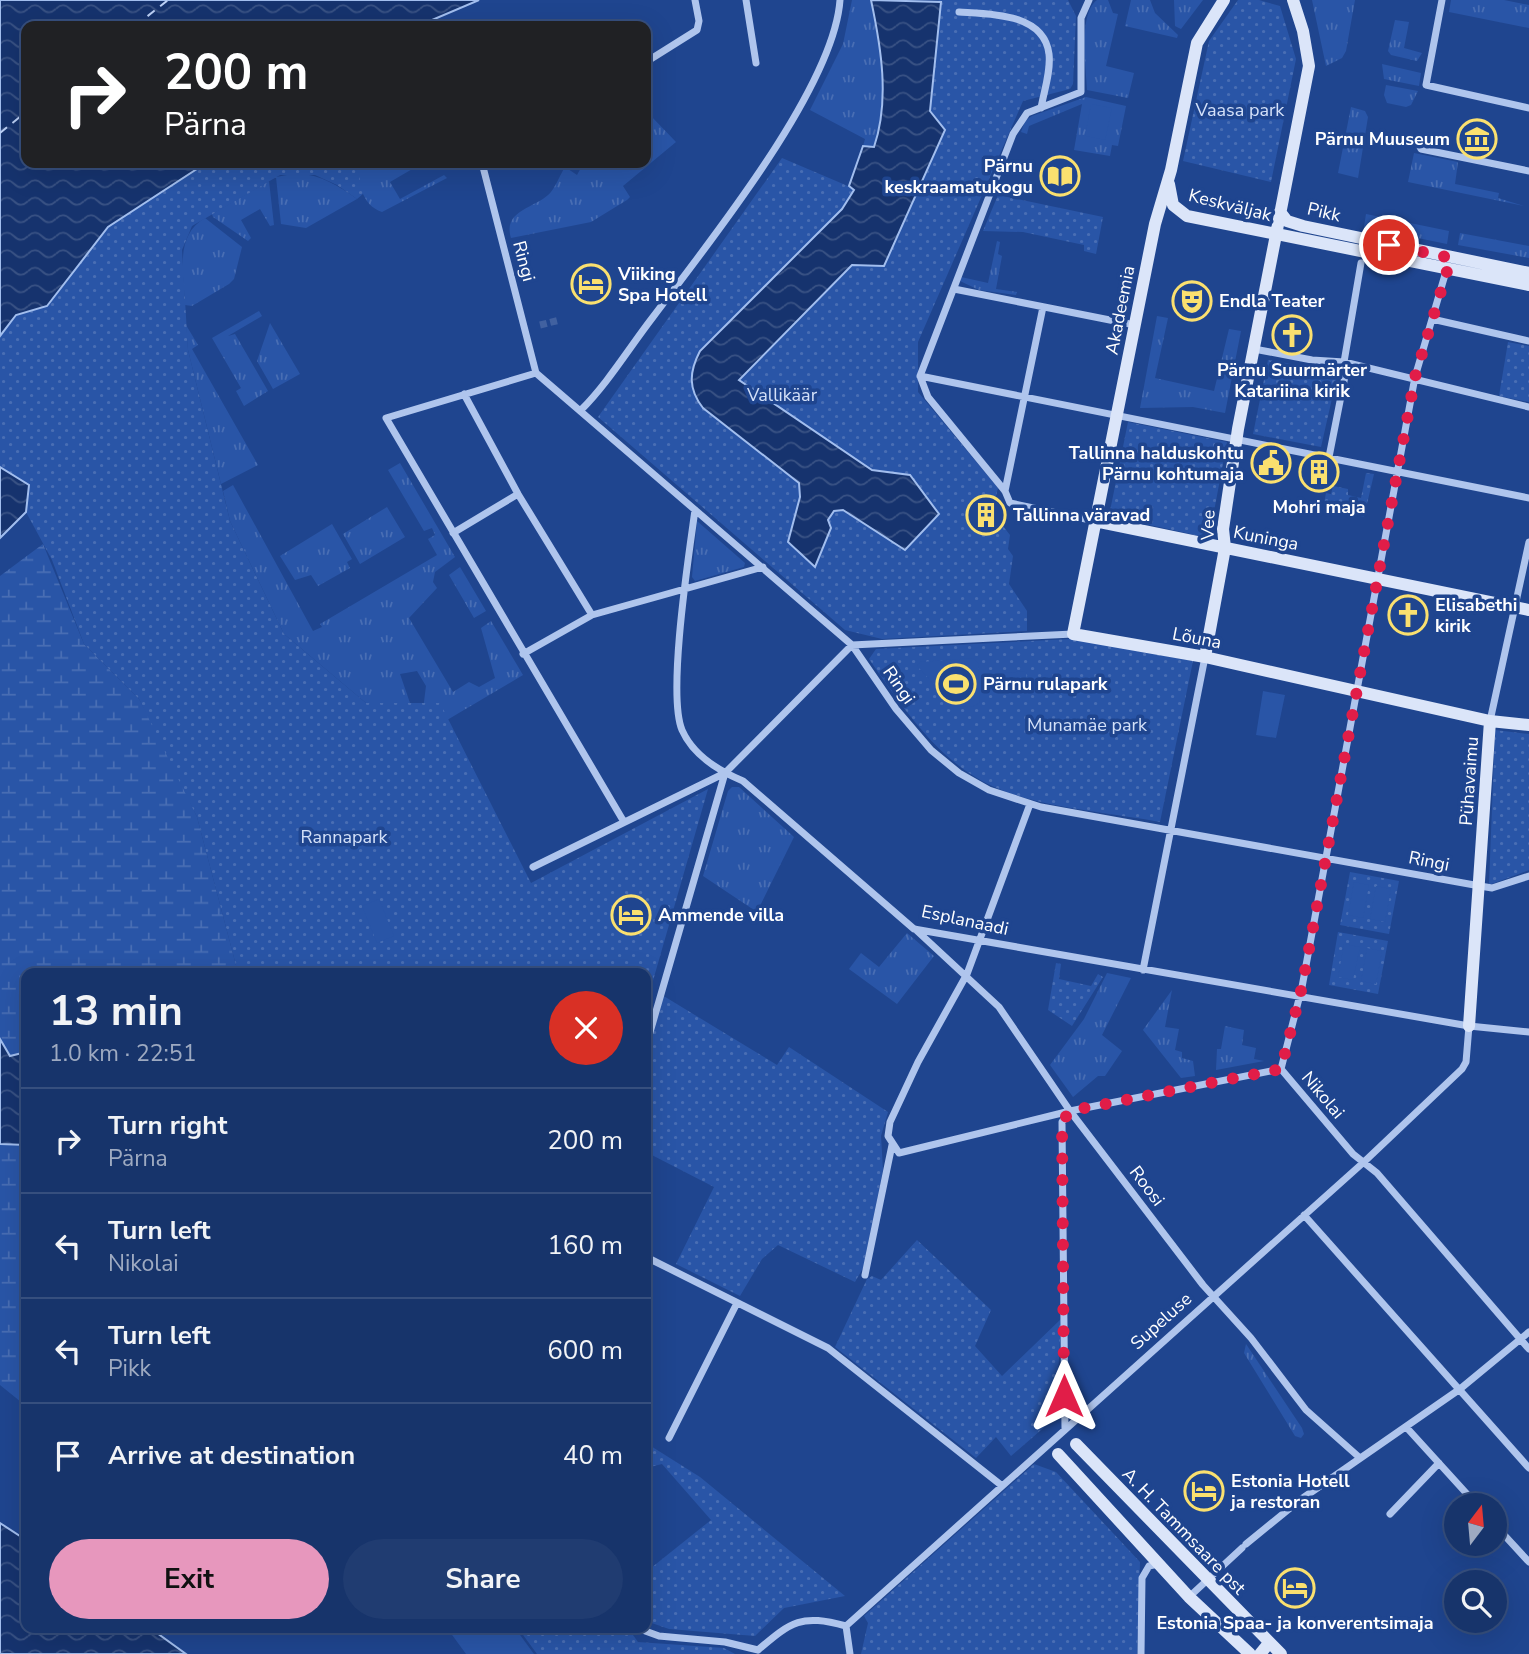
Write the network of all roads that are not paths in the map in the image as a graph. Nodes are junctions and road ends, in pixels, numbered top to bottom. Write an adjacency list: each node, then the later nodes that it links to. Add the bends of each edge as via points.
1 (695, 0): 12 (street, via 697,30)
2 (746, 0): 13 (street)
3 (840, 0): 39 (street, via 830,48 769,156)
4 (1089, 0): 14 (street, via 1081,18 1081,92)
5 (1224, 0): 18 (street, Akadeemia, via 1197,43)
6 (1287, 0): 11 (street)
7 (1293, 0): 11 (street, Vee)
8 (1301, 0): 11 (street)
9 (1442, 0): 15 (street, via 1426,85)
10 (959, 12): 14 (street, via 1013,17 1041,34 1049,55)
11 (1303, 31): 20 (street, Vee, via 1309,66)
12 (651, 59)
13 (757, 63)
14 (1041, 108): 26 (street, via 1027,113 1013,134)
15 (1529, 108)
16 (1419, 145): 19 (street)
17 (483, 168): 33 (street, Ringi)
18 (1171, 170): 21 (street, Keskväljak, via 1170,199 1179,212); 29 (street, Akadeemia)
19 (1529, 171)
20 (1280, 212): 21 (street, Vee); 22 (street, Pikk, via 1291,223)
21 (1276, 234): 22 (street, Pikk); 31 (street, Vee)
22 (1449, 262): 24 (street, Pikk); 25 (street, Pikk); 28 (street, Nikolai)
23 (1361, 263): 32 (street)
24 (1529, 273)
25 (1529, 285)
26 (954, 289): 27 (street); 34 (street)
27 (1043, 307): 29 (street); 37 (street)
28 (1432, 319): 30 (street); 35 (street, Nikolai)
29 (1135, 325): 40 (street, Akadeemia)
30 (1529, 341)
31 (1254, 349): 32 (street); 41 (street, Vee)
32 (1344, 362): 35 (street); 42 (street)
33 (536, 373): 36 (street); 39 (street, Ringi)
34 (920, 376): 37 (street); 44 (street, via 928,397)
35 (1415, 377): 38 (street); 43 (street, Nikolai)
36 (464, 394): 45 (street); 49 (street, via 386,418)
37 (1024, 397): 40 (street); 44 (street)
38 (1529, 407)
39 (580, 410): 47 (street, Ringi)
40 (1118, 415): 41 (street); 48 (street, Akadeemia)
41 (1237, 437): 42 (street); 51 (street, Vee, via 1223,528)
42 (1329, 457): 43 (street)
43 (1398, 471): 46 (street); 53 (street, Nikolai)
44 (1005, 491): 48 (street, Kuninga, via 1010,503)
45 (518, 494): 49 (street); 57 (street)
46 (1529, 498)
47 (695, 510): 52 (street, Ringi); 54 (street, Esplanaadi)
48 (1095, 521): 51 (street, Kuninga); 58 (street, Akadeemia)
49 (453, 533): 60 (street)
50 (1529, 542): 55 (street, Pühavaimu)
51 (1225, 548): 53 (street, Kuninga); 61 (street, Vee)
52 (763, 567): 54 (street); 59 (street, Ringi)
53 (1379, 579): 55 (street, Kuninga); 62 (street, Nikolai)
54 (685, 588): 57 (street); 65 (street, Esplanaadi, via 676,711 683,733)
55 (1513, 607): 56 (street, Kuninga); 63 (street, Pühavaimu)
56 (1529, 610)
57 (592, 615): 60 (street)
58 (1073, 634): 59 (street, Lõuna); 61 (street, Lõuna)
59 (852, 645): 65 (street); 66 (street, Ringi, via 931,750 959,774)
60 (523, 654): 67 (street)
61 (1205, 657): 62 (street, Lõuna); 68 (street, Vee)
62 (1356, 692): 63 (street, Lõuna); 69 (street, Nikolai)
63 (1490, 721): 64 (street, Lõuna); 72 (street, Pühavaimu)
64 (1529, 724)
65 (724, 773): 67 (street); 73 (street, Esplanaadi, via 743,781); 79 (street)
66 (1030, 804): 68 (street, Ringi); 74 (street)
67 (624, 822): 70 (street)
68 (1169, 829): 69 (street, Ringi); 75 (street, Vee)
69 (1325, 858): 72 (street, Ringi); 77 (street, Nikolai)
70 (533, 867)
71 (1529, 876): 72 (street, Ringi, via 1492,888)
72 (1480, 886): 78 (street, Pühavaimu)
73 (914, 929): 74 (street, Esplanaadi); 76 (street, Roosi)
74 (980, 941): 75 (street, Esplanaadi); 76 (street)
75 (1143, 970): 77 (street, Esplanaadi)
76 (967, 974): 82 (street, Roosi, via 1008,1018); 83 (street, via 899,1101 888,1128)
77 (1300, 995): 78 (street, Esplanaadi); 81 (street, Nikolai)
78 (1469, 1026): 80 (street, Esplanaadi); 84 (street, Supeluse, via 1462,1069)
79 (651, 1028)
80 (1529, 1032)
81 (1281, 1069): 82 (street); 84 (street, Nikolai, via 1353,1154)
82 (1070, 1111): 83 (street, via 899,1153); 88 (street, Roosi); 95 (street, via 1062,1122)
83 (892, 1146): 87 (street)
84 (1365, 1161): 85 (street, Supeluse); 91 (street, Nikolai)
85 (1304, 1215): 88 (street, Supeluse); 93 (street)
86 (651, 1260): 89 (street)
87 (865, 1275)
88 (1213, 1296): 95 (street, Supeluse); 100 (street, Roosi, via 1306,1410)
89 (737, 1303): 96 (street); 103 (street, via 828,1348)
90 (1529, 1332): 91 (street)
91 (1520, 1339): 92 (street, Nikolai); 93 (street)
92 (1529, 1349)
93 (1460, 1389): 94 (street); 102 (street)
94 (1407, 1428): 100 (street); 101 (street)
95 (1065, 1429): 97 (street, Supeluse); 98 (street, A. H. Tammsaare pst)
96 (669, 1438)
97 (1048, 1444): 99 (street); 103 (street, Supeluse)
98 (1076, 1444): 109 (street, A. H. Tammsaare pst)
99 (1058, 1454): 108 (street)
100 (1360, 1458): 109 (street, via 1300,1500)
101 (1439, 1463): 104 (street); 105 (street)
102 (1529, 1468)
103 (1001, 1485): 111 (street, Supeluse)
104 (1466, 1493)
105 (1390, 1514)
106 (1507, 1538): 107 (street)
107 (1529, 1562)
108 (1158, 1564): 110 (street); 116 (street, via 1149,1566 1142,1577)
109 (1206, 1581): 110 (street); 113 (street, A. H. Tammsaare pst)
110 (1189, 1597): 117 (street)
111 (846, 1626): 114 (street, via 824,1619 799,1620); 115 (street)
112 (651, 1633): 114 (street, via 725,1642)
113 (1269, 1643): 118 (street); 119 (street, A. H. Tammsaare pst)
114 (760, 1652)
115 (850, 1654)
116 (1141, 1654)
117 (1250, 1654)
118 (1260, 1654)
119 (1281, 1654)

